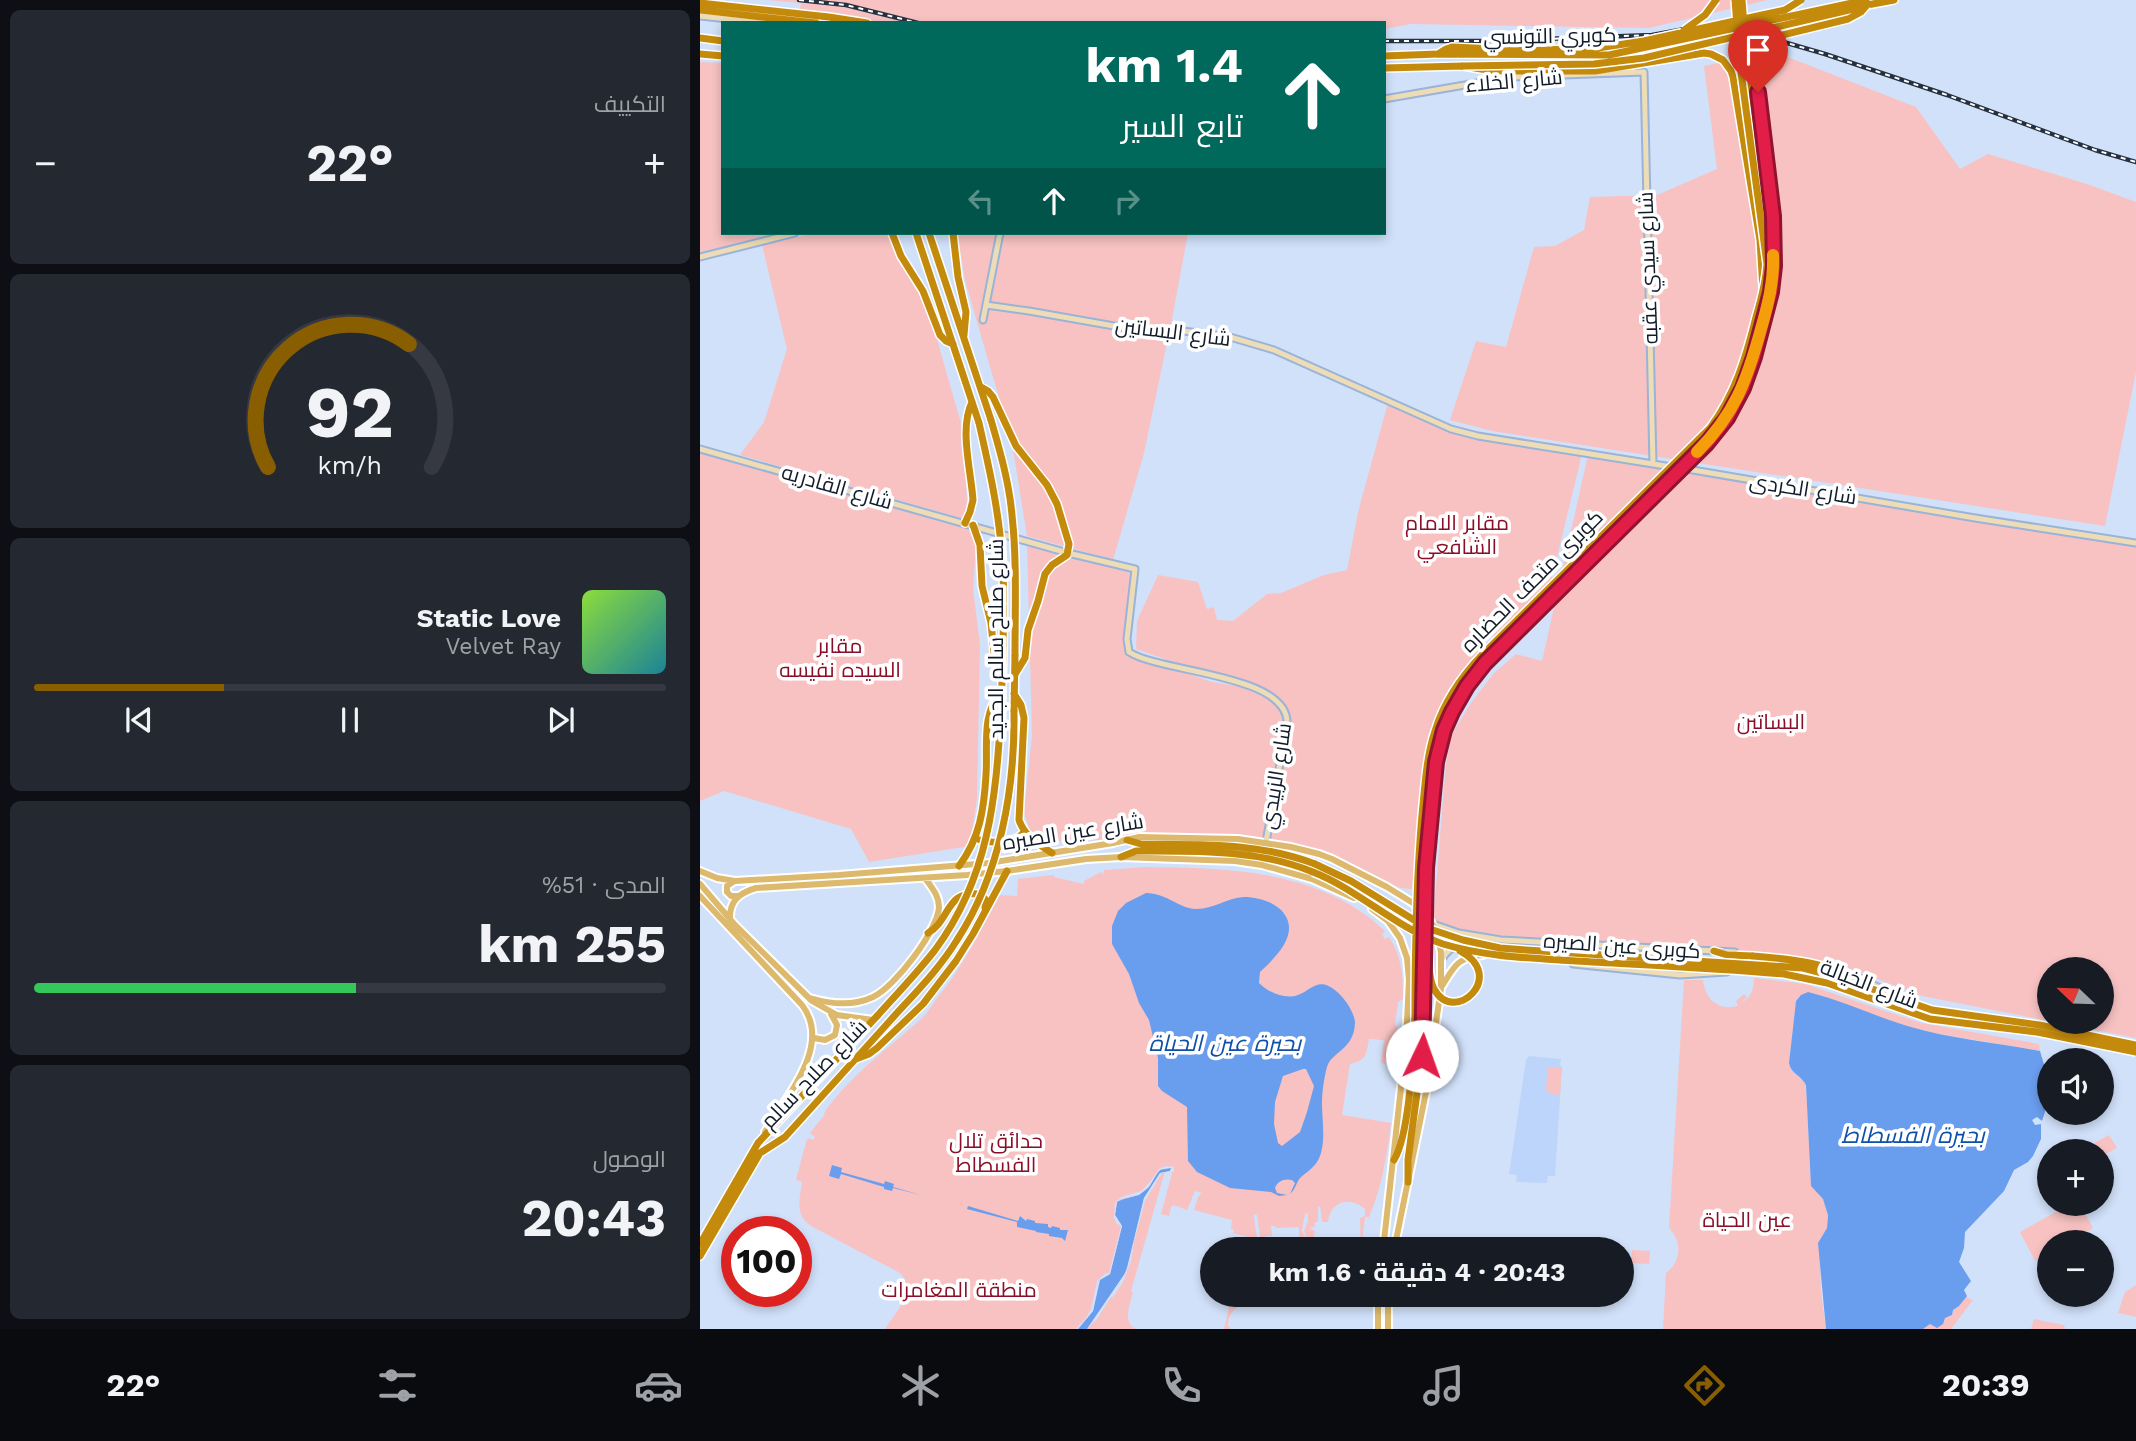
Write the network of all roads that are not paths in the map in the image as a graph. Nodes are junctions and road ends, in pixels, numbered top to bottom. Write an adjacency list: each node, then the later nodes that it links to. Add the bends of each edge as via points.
1 (715, 0): 9 (street)
2 (1716, 0): 15 (highway, bridge, via 1694,24)
3 (1735, 0): 22 (highway, bridge)
4 (1742, 0): 22 (highway, bridge)
5 (1801, 0): 15 (highway, bridge, via 1785,10)
6 (1894, 0): 7 (highway)
7 (1867, 2): 19 (highway, كوبري التونسي, bridge, via 1609,55); 23 (highway, كوبري التونسي, bridge, via 1644,58 1594,64); 33 (highway, bridge, via 1848,19 1774,37 1759,52 1756,73 1773,216)
8 (700, 3): 9 (highway)
9 (722, 6): 14 (highway)
10 (700, 10): 13 (highway)
11 (700, 16): 12 (street)
12 (746, 21)
13 (798, 21)
14 (854, 21)
15 (1671, 34): 19 (highway, bridge, via 1591,49 1452,47)
16 (700, 38): 17 (highway)
17 (721, 41)
18 (700, 54): 20 (highway)
19 (1438, 54): 21 (highway)
20 (721, 56)
21 (1386, 56)
22 (1744, 65): 33 (highway, كوبرى متحف الحضاره, bridge); 35 (highway, كوبرى متحف الحضاره, bridge, via 1750,145 1765,237)
23 (1464, 66): 24 (highway); 35 (highway, bridge, via 1493,71 1595,71 1698,54 1723,60 1734,84 1760,240)
24 (1386, 68)
25 (1644, 72): 26 (street, شارع الخلاء, via 1511,77); 44 (street, شارع سيدي عقبه)
26 (1386, 99)
27 (779, 235): 34 (street)
28 (893, 235): 39 (highway, via 940,335)
29 (917, 235): 39 (highway, شارع صلاح سالم الجديد)
30 (930, 235): 38 (highway, شارع صلاح سالم الجديد)
31 (953, 235): 38 (highway, via 966,312)
32 (1000, 235): 36 (street)
33 (1772, 243): 72 (highway, كوبرى متحف الحضاره, bridge, via 1771,292 1754,357 1743,388 1720,427 1492,656 1456,703 1436,762)
34 (700, 257)
35 (1763, 291): 96 (highway, كوبرى متحف الحضاره, bridge, via 1739,377 1717,418 1475,662 1447,702 1430,748 1424,789 1416,876 1413,1057 1403,1133)
36 (986, 305): 37 (street); 42 (street, شارع البساتين, via 1131,329 1230,337 1281,353)
37 (983, 320)
38 (964, 336): 40 (highway, شارع صلاح سالم الجديد)
39 (953, 344): 41 (highway, شارع صلاح سالم الجديد)
40 (981, 387): 47 (highway, via 993,397 1016,446 1054,496 1066,528); 49 (highway, شارع صلاح سالم الجديد, bridge, via 1012,513)
41 (972, 401): 45 (highway, via 965,426 973,500); 48 (highway, شارع صلاح سالم الجديد, bridge, via 1000,537)
42 (1469, 435): 44 (street, شارع الكردى)
43 (700, 449): 45 (street, شارع القادريه)
44 (1653, 464): 46 (street, شارع الكردى)
45 (969, 524): 47 (street, شارع القادريه); 48 (highway, via 980,545 982,586 995,662)
46 (2136, 542)
47 (1068, 553): 49 (highway, via 1045,574 1028,630 1025,658); 52 (street, شارع القادريه, via 1135,569 1129,652 1249,686)
48 (1002, 675): 50 (highway, شارع صلاح سالم الجديد)
49 (1014, 676): 51 (highway, شارع صلاح سالم الجديد)
50 (1001, 692): 54 (highway, via 988,715 985,786); 87 (highway, شارع صلاح سالم الجديد, bridge, via 993,812 974,878 936,948)
51 (1014, 694): 53 (highway, via 1024,718 1018,811); 88 (highway, شارع صلاح سالم الجديد, bridge, via 1006,808 978,900 950,951)
52 (1285, 709): 56 (street, شارع الزبيدي, via 1287,724)
53 (1024, 832): 54 (highway, via 1014,840); 57 (highway)
54 (976, 838): 60 (highway)
55 (1127, 840): 56 (main road, شارع عين الصيره); 57 (main road, شارع عين الصيره); 84 (highway, كوبرى عين الصيره, bridge, via 1242,846 1286,854 1340,875 1427,928 1475,943 1786,966 1815,970)
56 (1266, 842): 59 (main road, شارع عين الصيره)
57 (1052, 853): 60 (main road, شارع عين الصيره)
58 (1121, 857): 62 (main road, شارع عين الصيره); 66 (main road, شارع عين الصيره, via 1235,861); 76 (highway, كوبرى عين الصيره, bridge, via 1136,851 1229,853 1285,861 1337,882 1413,930)
59 (1332, 859): 66 (main road, via 1325,868); 67 (main road, شارع عين الصيره)
60 (959, 866): 64 (main road, شارع عين الصيره)
61 (700, 871): 64 (main road, شارع عين الصيره)
62 (1007, 872): 63 (main road, شارع عين الصيره); 70 (highway)
63 (925, 878): 69 (main road, شارع عين الصيره, via 756,888); 75 (main road, via 939,905)
64 (735, 881): 69 (main road, via 726,890)
65 (700, 884): 73 (main road, شارع صلاح سالم)
66 (1326, 884): 71 (main road, شارع عين الصيره)
67 (1387, 887): 71 (main road, via 1386,902); 74 (main road, شارع عين الصيره, via 1421,909)
68 (700, 896): 89 (main road, شارع صلاح سالم, via 802,1005)
69 (738, 896): 73 (main road, via 731,905)
70 (985, 912): 75 (highway, via 982,895 958,897); 94 (highway, via 961,954 923,1004 873,1051)
71 (1376, 912): 80 (main road, شارع عين الصيره, via 1395,929)
72 (1424, 919): 76 (highway, bridge, via 1433,987 1443,999 1462,1001 1477,989 1479,971 1468,955); 97 (highway, كوبرى متحف الحضاره, bridge, via 1424,1017)
73 (730, 920): 85 (main road, شارع صلاح سالم)
74 (1433, 924): 77 (street, via 1501,940); 81 (main road)
75 (928, 933): 85 (main road, via 898,976 877,995 841,1003)
76 (1447, 945): 93 (highway, كوبرى عين الصيره, bridge, via 1524,958 1784,974 1826,983 1930,1018 2037,1032)
77 (1714, 951): 79 (highway)
78 (1488, 955): 81 (street, شارع الخيالة, via 1460,944); 82 (street, شارع الخيالة, via 1672,974); 83 (main road, via 1457,963)
79 (1755, 955): 82 (street); 84 (highway, bridge, via 1827,967); 90 (street, شارع الخيالة, via 1835,967 1935,1008)
80 (1407, 958): 81 (main road, via 1424,970); 96 (main road, via 1407,1028)
81 (1441, 961): 83 (main road)
82 (1755, 971): 92 (street, شارع الخيالة, via 1813,976 1934,1016)
83 (1441, 988): 97 (main road)
84 (1875, 990): 91 (highway, كوبرى عين الصيره, bridge, via 1944,1012)
85 (807, 997): 86 (main road, شارع صلاح سالم)
86 (830, 1013): 87 (main road, شارع صلاح سالم); 89 (main road, via 837,1025 835,1035 825,1040)
87 (875, 1018): 95 (highway, شارع صلاح سالم)
88 (887, 1023): 94 (highway, شارع صلاح سالم)
89 (814, 1038): 95 (main road, شارع صلاح سالم, via 800,1074)
90 (2101, 1039): 91 (street, شارع الخيالة); 92 (street)
91 (2136, 1045)
92 (2099, 1047): 93 (street, شارع الخيالة)
93 (2136, 1053)
94 (855, 1059): 101 (highway, شارع صلاح سالم, via 785,1137 760,1153)
95 (758, 1143): 100 (highway, شارع صلاح سالم)
96 (1394, 1160): 98 (main road)
97 (1408, 1182): 99 (main road)
98 (1385, 1237)
99 (1397, 1237)
100 (700, 1244)
101 (700, 1256)
102 (1378, 1307): 104 (main road)
103 (1388, 1307): 105 (main road)
104 (1378, 1329)
105 (1388, 1329)

